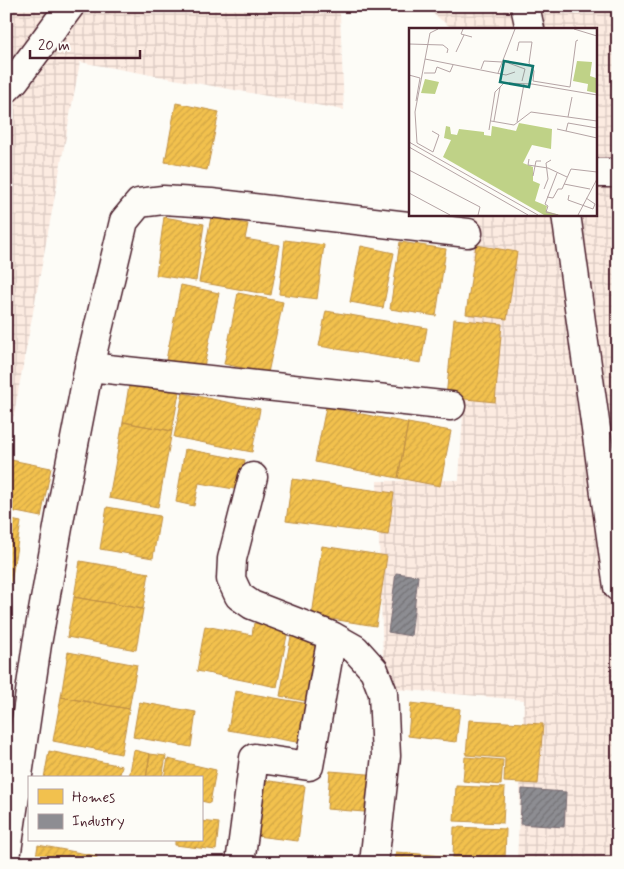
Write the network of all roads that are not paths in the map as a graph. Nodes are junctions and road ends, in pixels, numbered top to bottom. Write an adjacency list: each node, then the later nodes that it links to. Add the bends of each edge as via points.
1 (70, 6): 4 (street)
2 (526, 6): 3 (street)
3 (530, 28)
4 (6, 89)
5 (596, 173): 6 (street)
6 (618, 173)
7 (566, 215): 12 (street)
8 (468, 233): 9 (street, via 211,203 163,200 139,203 124,221)
9 (89, 367): 10 (street); 14 (street, via 37,644)
10 (451, 406)
11 (253, 477): 13 (street, via 232,559 231,579 239,596 252,605)
12 (618, 587)
13 (332, 636): 15 (street, via 309,766 254,758); 16 (street, via 354,649 374,670 383,693 386,756)
14 (6, 858)
15 (240, 863)
16 (374, 863)

